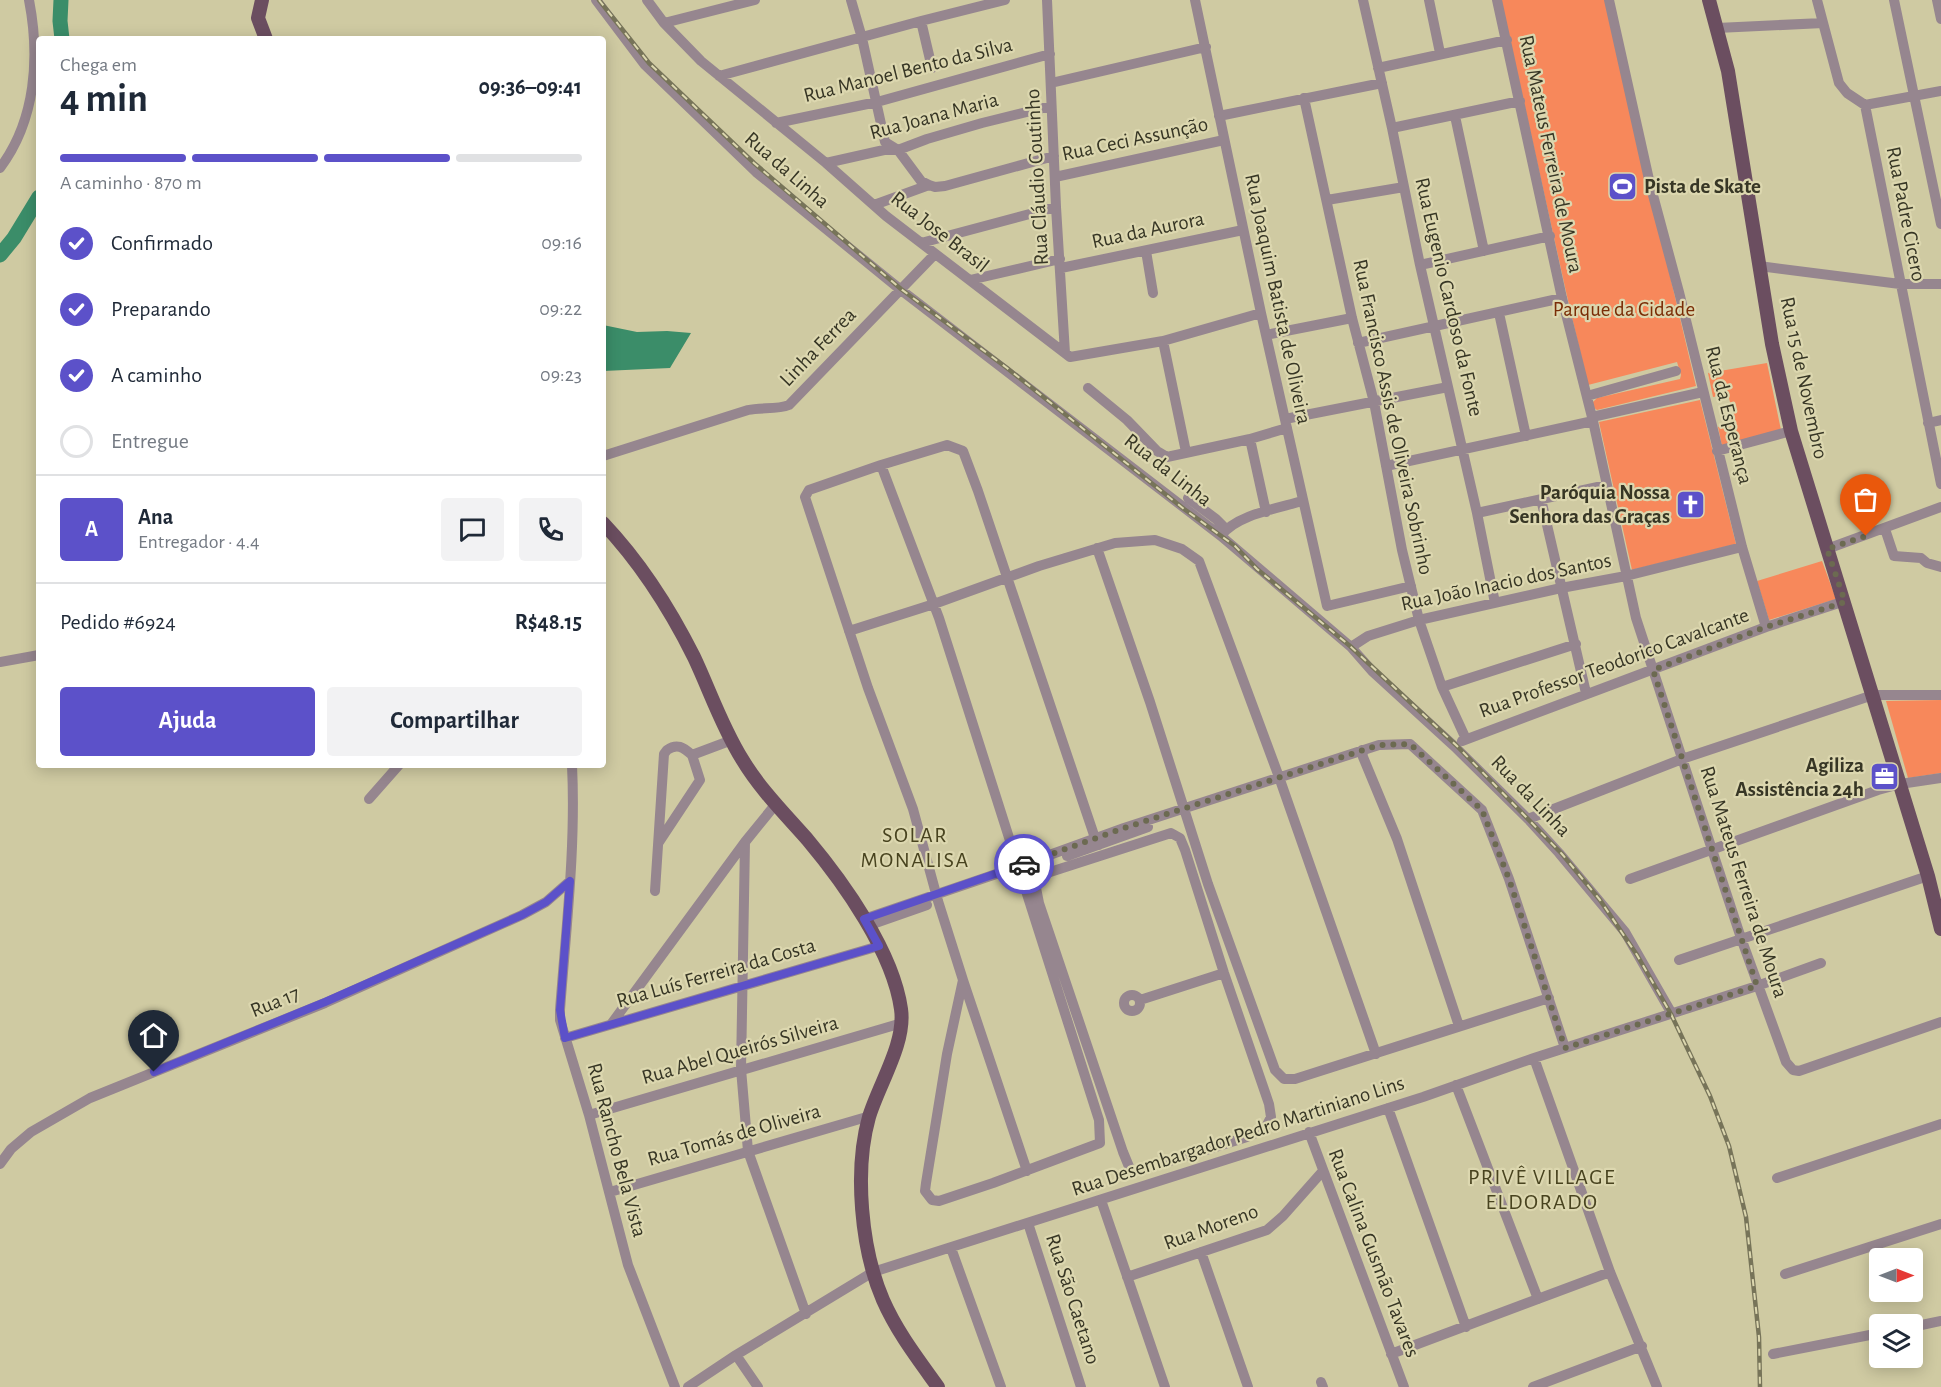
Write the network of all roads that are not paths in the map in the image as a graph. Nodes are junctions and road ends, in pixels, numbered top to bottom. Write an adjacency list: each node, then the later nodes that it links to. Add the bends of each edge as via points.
1 (29, 0): 49 (street, via 35,28 31,99)
2 (262, 0): 23 (main road, via 258,18)
3 (596, 0): 69 (street, Rua da Linha, via 645,65 756,172)
4 (647, 0): 20 (street, Rua Jose Brasil)
5 (755, 0): 20 (street)
6 (851, 0): 24 (street)
7 (1005, 0): 19 (street)
8 (1047, 0): 28 (street, Rua Cláudio Coutinho)
9 (1195, 0): 26 (street, Rua Joaquim Batista de Oliveira)
10 (1363, 0): 30 (street, Rua Eugenio Cardoso da Fonte)
11 (1429, 0): 27 (street)
12 (1497, 0): 25 (street, Rua Mateus Ferreira de Moura)
13 (1609, 0): 83 (street, Rua da Esperança, via 1650,184)
14 (1709, 0): 22 (main road, Rua 15 de Novembro)
15 (1817, 0): 21 (street)
16 (1894, 0): 35 (street)
17 (1937, 0): 18 (street)
18 (1941, 19)
19 (921, 21): 24 (street); 29 (street)
20 (664, 23): 31 (street, Rua Jose Brasil)
21 (1823, 23): 22 (street); 39 (street, via 1839,83)
22 (1717, 28): 65 (main road, Rua 15 de Novembro, via 1740,138)
23 (265, 36)
24 (862, 38): 31 (street); 38 (street)
25 (1507, 39): 27 (street); 37 (street, Rua Mateus Ferreira de Moura)
26 (1206, 47): 32 (street); 41 (street, Rua Joaquim Batista de Oliveira)
27 (1440, 53): 30 (street)
28 (1050, 54): 32 (street, Rua Cláudio Coutinho); 38 (street, Rua Manoel Bento da Silva)
29 (932, 68)
30 (1378, 68): 33 (street, Rua Eugenio Cardoso da Fonte)
31 (719, 76): 43 (street, Rua Jose Brasil)
32 (1051, 83): 40 (street, Rua Cláudio Coutinho)
33 (1382, 83): 36 (street); 44 (street, Rua Eugenio Cardoso da Fonte)
34 (1941, 91): 35 (street)
35 (1914, 95): 39 (street); 56 (street)
36 (1304, 98): 41 (street); 53 (street, Rua Francisco Assis de Oliveira Sobrinho)
37 (1520, 101): 42 (street); 58 (street, Rua Mateus Ferreira de Moura)
38 (877, 102): 43 (street, Rua Manoel Bento da Silva); 46 (street, via 885,142)
39 (1864, 105): 67 (street, Rua Padre Cicero)
40 (1051, 106): 46 (street, Rua Joana Maria); 47 (street, Rua Cláudio Coutinho)
41 (1219, 116): 45 (street, Rua Joaquim Batista de Oliveira)
42 (1455, 116): 44 (street); 61 (street)
43 (776, 123): 48 (street, Rua Jose Brasil)
44 (1392, 128): 52 (street, Rua Eugenio Cardoso da Fonte)
45 (1224, 140): 50 (street, Rua Ceci Assunção); 57 (street, Rua Joaquim Batista de Oliveira)
46 (898, 150): 48 (street, Rua Joana Maria); 51 (street)
47 (1054, 156): 50 (street, Rua Cláudio Coutinho); 51 (street, Rua Ceci Assunção, via 945,186)
48 (826, 163): 54 (street, Rua Jose Brasil)
49 (0, 168)
50 (1055, 177): 55 (street, Rua Cláudio Coutinho)
51 (929, 186): 54 (street, Rua Ceci Assunção)
52 (1404, 187): 53 (street); 64 (street, Rua Eugenio Cardoso da Fonte)
53 (1326, 200): 74 (street, Rua Francisco Assis de Oliveira Sobrinho)
54 (874, 205): 59 (street, Rua Jose Brasil)
55 (1056, 207): 59 (street); 63 (street, Rua Cláudio Coutinho)
56 (1941, 224)
57 (1243, 231): 60 (street, Rua da Aurora); 73 (street, Rua Joaquim Batista de Oliveira)
58 (1550, 236): 61 (street); 71 (street, Rua Mateus Ferreira de Moura)
59 (921, 243): 62 (street, Rua Jose Brasil)
60 (1146, 251): 63 (street, Rua da Aurora); 70 (street)
61 (1484, 251): 64 (street)
62 (935, 254): 66 (street, Rua Jose Brasil); 69 (street, Linha Ferrea)
63 (1061, 264): 66 (street, Rua da Aurora); 79 (street, Rua Cláudio Coutinho)
64 (1420, 265): 75 (street, Rua Eugenio Cardoso da Fonte)
65 (1759, 266): 67 (street); 90 (main road, Rua 15 de Novembro)
66 (970, 280): 79 (street, Rua Jose Brasil)
67 (1900, 284): 68 (street); 88 (street, Rua Padre Cicero)
68 (1941, 284)
69 (901, 290): 96 (street, Linha Ferrea, via 789,405 748,410); 109 (street, Rua da Linha)
70 (1153, 292)
71 (1563, 298): 72 (street); 84 (street, Rua Mateus Ferreira de Moura)
72 (1499, 313): 75 (street); 91 (street)
73 (1261, 314): 76 (street, Rua Joaquim Batista de Oliveira); 77 (street)
74 (1352, 318): 76 (street); 78 (street, Rua Francisco Assis de Oliveira Sobrinho)
75 (1435, 326): 78 (street); 81 (street, Rua Eugenio Cardoso da Fonte)
76 (1266, 335): 89 (street, Rua Joaquim Batista de Oliveira)
77 (1163, 340): 79 (street, via 1073,357); 95 (street)
78 (1358, 343): 85 (street, Rua Francisco Assis de Oliveira Sobrinho)
79 (1065, 353)
80 (1676, 371): 84 (street)
81 (1448, 387): 85 (street); 93 (street, Rua Eugenio Cardoso da Fonte)
82 (1088, 388): 95 (street, via 1162,456)
83 (1703, 392): 86 (street); 94 (street, Rua da Esperança)
84 (1587, 396): 86 (street, Rua Mateus Ferreira de Moura)
85 (1374, 402): 89 (street); 98 (street, Rua Francisco Assis de Oliveira Sobrinho)
86 (1593, 419): 91 (street); 100 (street, Rua Mateus Ferreira de Moura)
87 (1941, 420): 88 (street)
88 (1928, 423): 99 (street, Rua Padre Cicero)
89 (1286, 424): 92 (street); 103 (street, Rua Joaquim Batista de Oliveira)
90 (1791, 431): 94 (street); 112 (main road, Rua 15 de Novembro)
91 (1526, 436): 93 (street)
92 (1250, 439): 95 (street); 105 (street)
93 (1463, 450): 98 (street); 106 (street, Rua Eugenio Cardoso da Fonte)
94 (1717, 451): 110 (street, Rua da Esperança)
95 (1186, 452)
96 (606, 455)
97 (881, 465): 115 (street, via 947,445 963,451); 120 (street); 123 (street, via 809,490 805,497)
98 (1386, 466): 116 (street, Rua Francisco Assis de Oliveira Sobrinho)
99 (1941, 484)
100 (1607, 485): 102 (street); 114 (street, Rua Mateus Ferreira de Moura)
101 (1188, 498): 109 (street, via 1209,513)
102 (1541, 499): 106 (street); 117 (street)
103 (1302, 501): 105 (street); 116 (street, Rua Joaquim Batista de Oliveira, via 1327,606)
104 (1941, 507): 108 (street)
105 (1266, 512): 109 (street, via 1242,520)
106 (1477, 513): 119 (street, Rua Eugenio Cardoso da Fonte)
107 (606, 527): 134 (main road, via 638,566 679,629)
108 (1885, 529): 112 (street); 113 (street, via 1894,556 1921,558)
109 (1224, 533): 125 (street, Rua da Linha)
110 (1742, 547): 114 (street, Rua João Inacio dos Santos); 122 (street, Rua da Esperança)
111 (1097, 548): 115 (street); 142 (street, via 1155,540 1182,549 1199,561); 146 (street)
112 (1827, 549): 118 (main road, Rua 15 de Novembro)
113 (1941, 567)
114 (1626, 576): 117 (street, Rua João Inacio dos Santos); 128 (street, Rua Mateus Ferreira de Moura)
115 (1008, 578): 120 (street); 150 (street)
116 (1411, 586): 121 (street, Rua Francisco Assis de Oliveira Sobrinho)
117 (1561, 588): 119 (street, Rua João Inacio dos Santos); 124 (street)
118 (1845, 602): 122 (street, Rua Professor Teodorico Cavalcante); 131 (main road, Rua 15 de Novembro)
119 (1495, 603): 121 (street, Rua João Inacio dos Santos)
120 (934, 604): 123 (street); 152 (street)
121 (1419, 620): 125 (street, Rua João Inacio dos Santos, via 1368,636); 129 (street, Rua Francisco Assis de Oliveira Sobrinho)
122 (1766, 627): 128 (street, Rua Professor Teodorico Cavalcante)
123 (849, 631): 158 (street, via 913,809)
124 (1576, 644): 129 (street); 130 (street)
125 (1351, 647): 135 (street, Rua da Linha)
126 (36, 656): 127 (street)
127 (0, 662)
128 (1653, 670): 130 (street, Rua Professor Teodorico Cavalcante); 138 (street, Rua Mateus Ferreira de Moura)
129 (1442, 687): 133 (street, Rua Francisco Assis de Oliveira Sobrinho)
130 (1586, 693): 133 (street, Rua Professor Teodorico Cavalcante)
131 (1873, 695): 132 (street); 138 (street); 143 (main road, Rua 15 de Novembro)
132 (1941, 695)
133 (1466, 739): 135 (street, Rua Professor Teodorico Cavalcante)
134 (732, 740): 137 (street); 145 (main road, via 754,779)
135 (1454, 746): 147 (street, Rua da Linha)
136 (1363, 754): 142 (street); 169 (street, via 1392,744 1410,744 1482,810); 175 (street, via 1397,839)
137 (692, 755): 148 (street, via 700,780); 148 (street, via 678,746 664,754)
138 (1682, 759): 147 (street); 151 (street, Rua Mateus Ferreira de Moura)
139 (396, 768): 144 (street)
140 (572, 768): 155 (street, Rua Rancho Bela Vista)
141 (1941, 778): 143 (street)
142 (1280, 781): 146 (street); 178 (street)
143 (1900, 784): 151 (street); 153 (main road, Rua 15 de Novembro)
144 (369, 799)
145 (775, 805): 149 (street); 159 (main road, via 830,867)
146 (1185, 812): 150 (street); 178 (street, via 1275,1070 1284,1079 1295,1079)
147 (1528, 819): 171 (street, Rua da Linha, via 1625,932)
148 (659, 842): 156 (street)
149 (746, 842): 167 (street); 173 (street)
150 (1097, 842): 152 (street)
151 (1713, 849): 154 (street); 161 (street, Rua Mateus Ferreira de Moura)
152 (1018, 869): 158 (street); 190 (street, via 1099,1120 1100,1143)
153 (1928, 876): 157 (main road, Rua 15 de Novembro); 161 (street)
154 (1630, 879)
155 (570, 881): 176 (street, Rua Rancho Bela Vista, via 560,1010); 189 (street, Rua 17, via 546,902 522,915 325,1002 90,1098 31,1132)
156 (655, 891)
157 (1937, 895): 160 (main road, Rua 15 de Novembro)
158 (937, 897): 159 (street); 166 (street)
159 (865, 922): 162 (main road)
160 (1941, 929)
161 (1741, 938): 163 (street); 168 (street, Rua Mateus Ferreira de Moura)
162 (879, 946): 167 (street, Rua Luís Ferreira da Costa); 174 (main road, via 899,998)
163 (1679, 960)
164 (1821, 963): 168 (street, Rua Desembargador Pedro Martiniano Lins)
165 (1224, 973): 170 (street); 188 (street, via 1271,1117 1261,1131); 188 (street, via 1185,850 1175,834 1037,879 1039,903 1129,1167 1136,1171)
166 (963, 980): 190 (street); 190 (street, via 925,1191 939,1201)
167 (744, 986): 173 (street, Rua Luís Ferreira da Costa); 180 (street)
168 (1757, 986): 171 (street, Rua Desembargador Pedro Martiniano Lins); 172 (street, Rua Mateus Ferreira de Moura, via 1786,1062 1796,1071)
169 (1549, 998): 175 (street); 177 (street)
170 (1140, 1000)
171 (1672, 1014): 177 (street, Rua Desembargador Pedro Martiniano Lins)
172 (1941, 1022)
173 (612, 1023): 176 (street, Rua Luís Ferreira da Costa)
174 (902, 1023): 180 (street, Rua Abel Queirós Silveira); 184 (main road)
175 (1459, 1026): 178 (street)
176 (565, 1038): 183 (street, Rua Rancho Bela Vista)
177 (1565, 1048): 179 (street, Rua Desembargador Pedro Martiniano Lins)
178 (1376, 1054)
179 (1534, 1058): 181 (street, Rua Desembargador Pedro Martiniano Lins); 201 (street)
180 (741, 1069): 183 (street, Rua Abel Queirós Silveira); 187 (street)
181 (1456, 1085): 182 (street, Rua Desembargador Pedro Martiniano Lins); 204 (street)
182 (1388, 1108): 186 (street, Rua Desembargador Pedro Martiniano Lins); 208 (street)
183 (589, 1115): 194 (street, Rua Rancho Bela Vista)
184 (870, 1116): 187 (street, Rua Tomás de Oliveira); 200 (main road, via 862,1176)
185 (1941, 1124): 193 (street)
186 (1309, 1132): 191 (street, Rua Desembargador Pedro Martiniano Lins); 192 (street, Rua Calina Gusmão Tavares)
187 (748, 1151): 194 (street, Rua Tomás de Oliveira); 205 (street)
188 (1187, 1156): 191 (street)
189 (0, 1164)
190 (1027, 1171)
191 (1193, 1171): 195 (street, Rua Desembargador Pedro Martiniano Lins)
192 (1322, 1172): 199 (street, Rua Moreno, via 1270,1228); 211 (street, Rua Calina Gusmão Tavares)
193 (1777, 1178)
194 (610, 1192): 214 (street, Rua Rancho Bela Vista, via 628,1265)
195 (1101, 1200): 196 (street, Rua Desembargador Pedro Martiniano Lins); 203 (street)
196 (1028, 1224): 198 (street, Rua Desembargador Pedro Martiniano Lins); 219 (street, Rua São Caetano)
197 (1941, 1224): 202 (street)
198 (951, 1248): 200 (street, Rua Desembargador Pedro Martiniano Lins); 218 (street)
199 (1201, 1252): 203 (street, Rua Moreno); 221 (street)
200 (873, 1272): 205 (street, Rua Desembargador Pedro Martiniano Lins); 217 (main road, via 906,1343)
201 (1610, 1272): 204 (street); 210 (street)
202 (1785, 1274)
203 (1127, 1277): 220 (street)
204 (1538, 1299): 208 (street)
205 (806, 1314): 213 (street, Rua Desembargador Pedro Martiniano Lins)
206 (1941, 1321): 207 (street)
207 (1923, 1325)
208 (1466, 1327): 211 (street)
209 (1869, 1335): 212 (street)
210 (1642, 1346): 223 (street); 224 (street)
211 (1391, 1354): 222 (street, Rua Calina Gusmão Tavares)
212 (1773, 1354)
213 (736, 1355): 215 (street, Rua Desembargador Pedro Martiniano Lins); 216 (street)
214 (675, 1387)
215 (688, 1387)
216 (758, 1387)
217 (938, 1387)
218 (1001, 1387)
219 (1081, 1387)
220 (1165, 1387)
221 (1248, 1387)
222 (1404, 1387)
223 (1533, 1387)
224 (1657, 1387)

